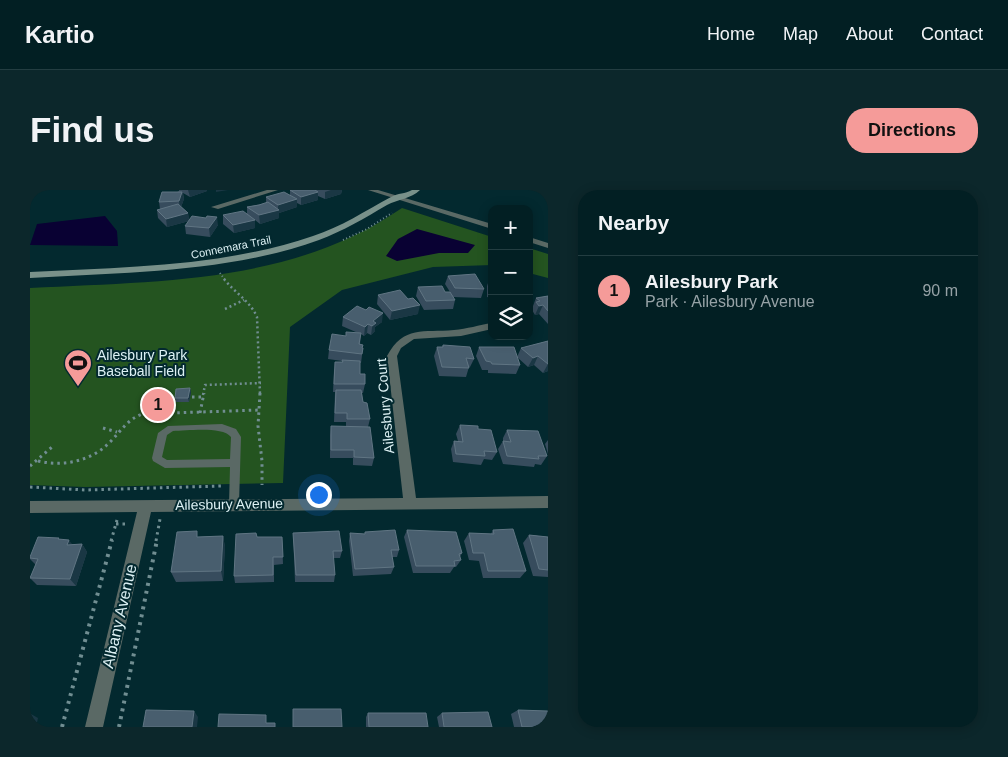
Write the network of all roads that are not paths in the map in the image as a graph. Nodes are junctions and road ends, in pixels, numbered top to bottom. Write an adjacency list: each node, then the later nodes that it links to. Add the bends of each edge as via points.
1 (275, 190): 5 (street)
2 (371, 190): 4 (street)
3 (417, 190): 4 (street, Connemara Trail, via 407,196)
4 (397, 194): 6 (street); 9 (street, Connemara Trail, via 357,220 316,238 243,258 188,266)
5 (215, 207)
6 (488, 227)
7 (533, 240): 8 (street)
8 (548, 246)
9 (30, 275)
10 (488, 327): 13 (street, Ailesbury Court, via 456,333 413,335 396,347 392,356)
11 (236, 463): 11 (lane, via 166,464 157,458 163,433 171,428 227,428 236,437); 14 (lane)
12 (548, 502): 13 (street, Ailesbury Avenue)
13 (410, 503): 14 (street, Ailesbury Avenue)
14 (234, 504): 15 (street, Ailesbury Avenue)
15 (145, 506): 16 (street, Ailesbury Avenue); 17 (street, Albany Avenue)
16 (30, 507)
17 (94, 727)

